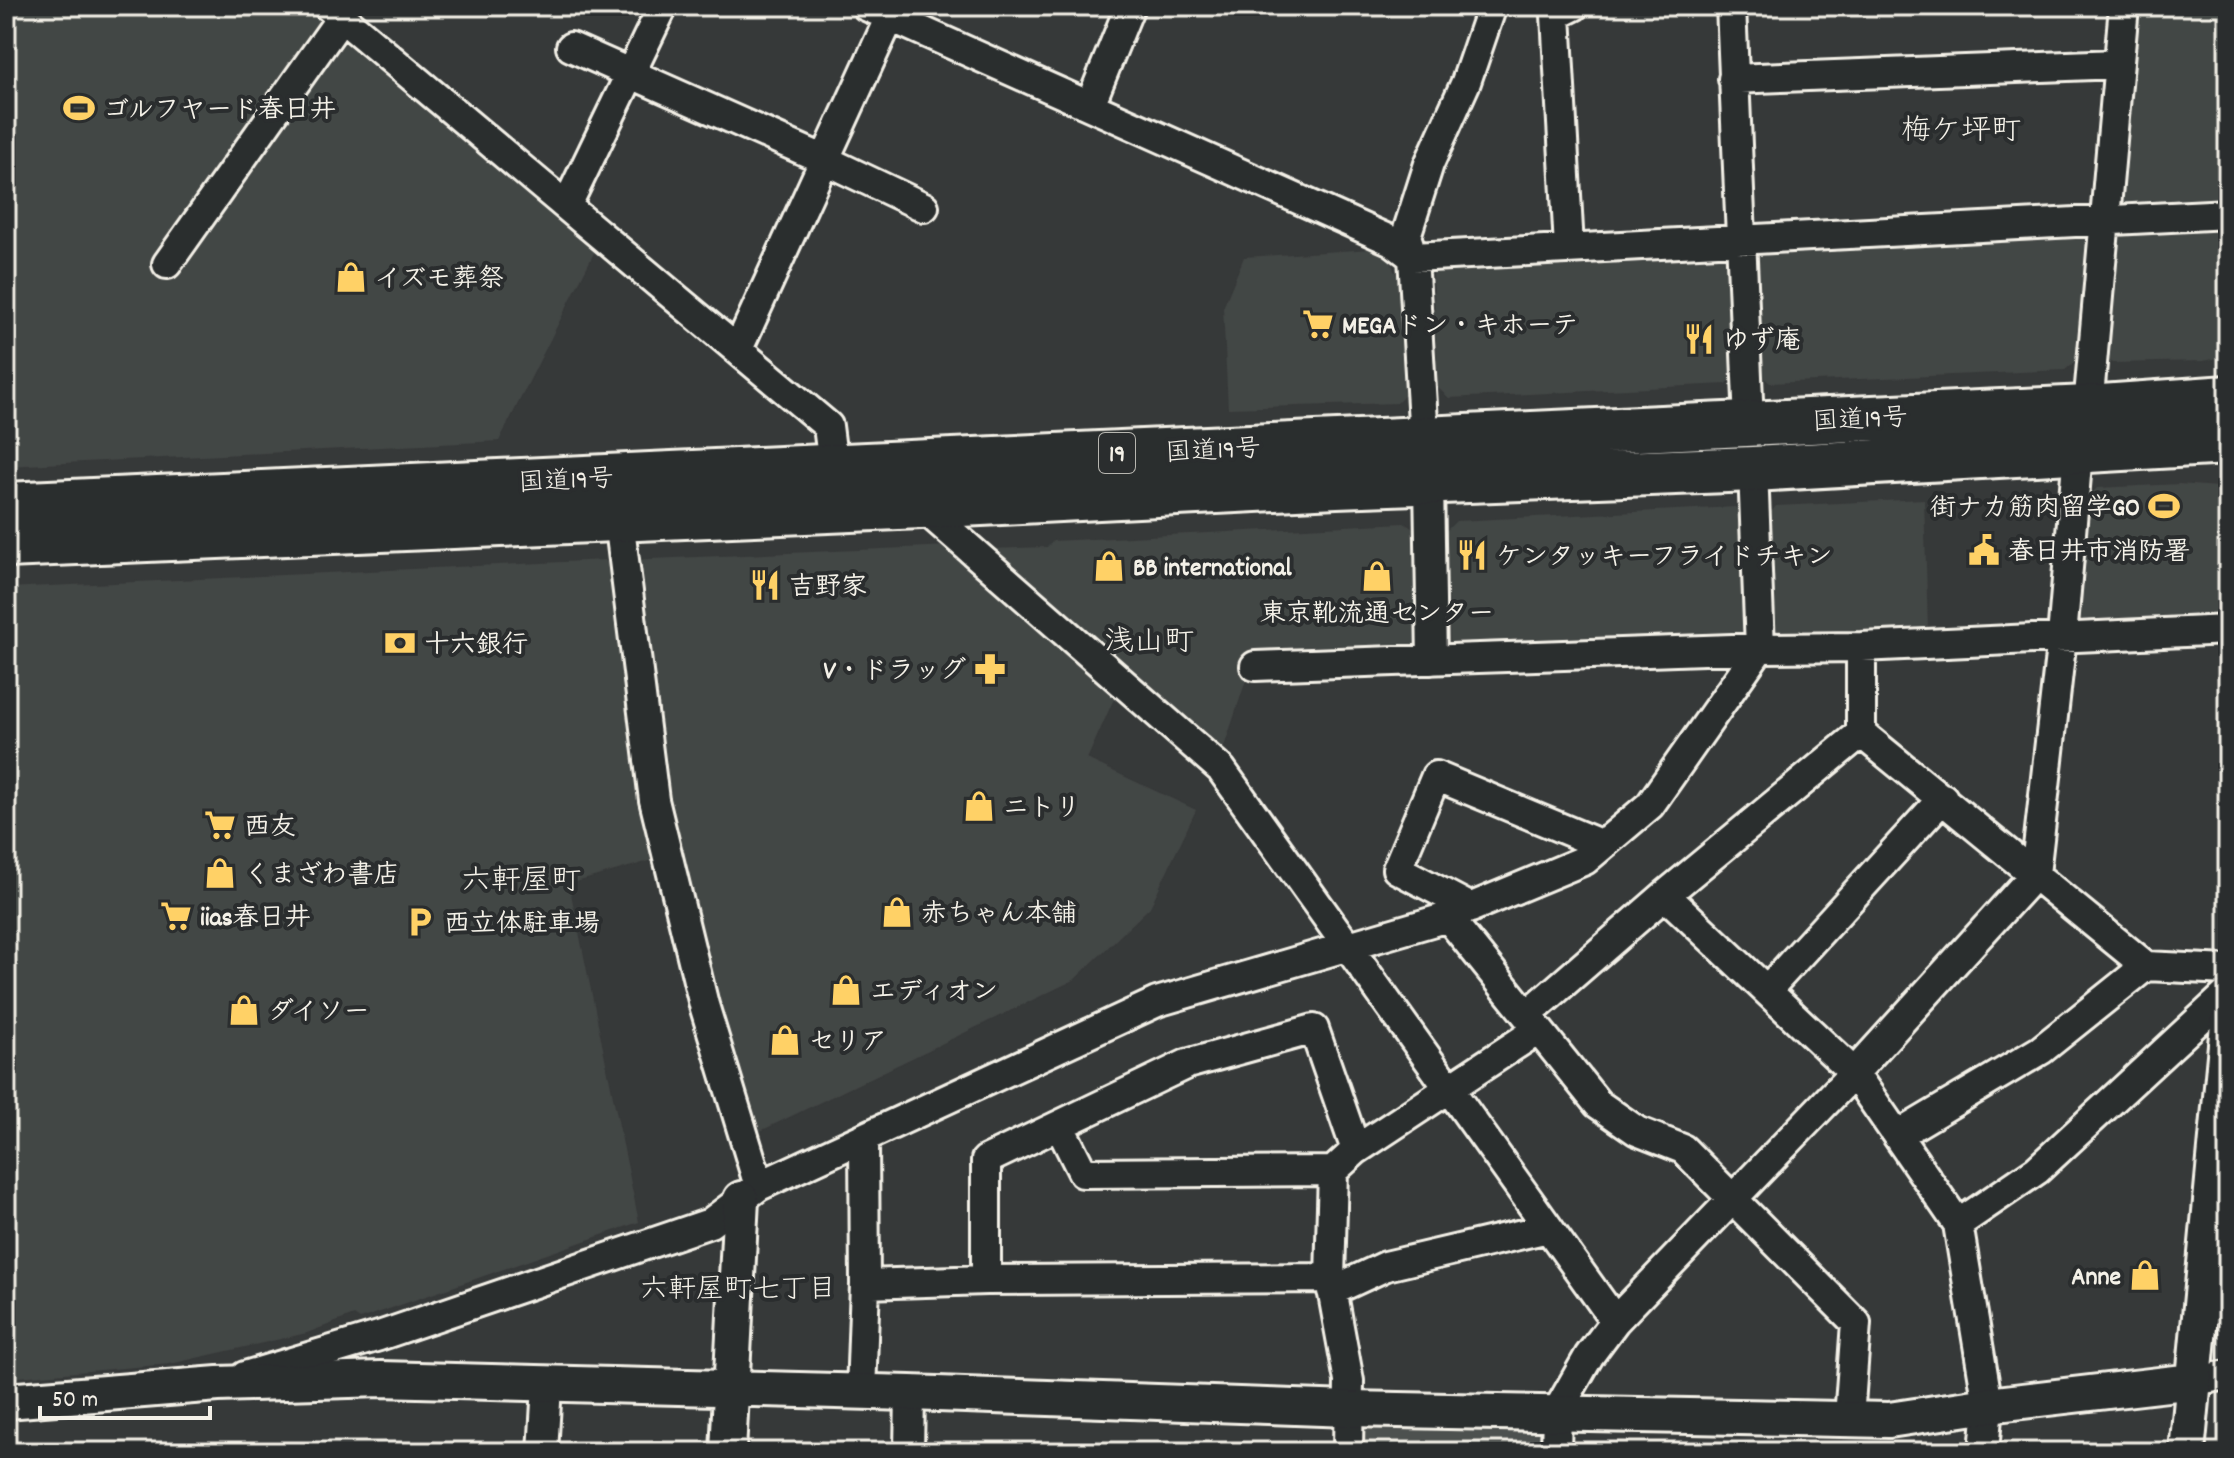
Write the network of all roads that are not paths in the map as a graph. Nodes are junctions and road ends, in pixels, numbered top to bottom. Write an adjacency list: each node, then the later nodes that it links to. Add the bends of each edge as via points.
1 (663, 6): 11 (street)
2 (1130, 6): 13 (street)
3 (1492, 6): 21 (street, via 1406,236)
4 (1574, 6): 20 (street, via 1556,15)
5 (1731, 6): 12 (street)
6 (2124, 6): 10 (street)
7 (884, 10): 13 (street); 14 (street)
8 (335, 12): 15 (street); 22 (street)
9 (571, 47): 11 (street)
10 (2118, 64): 12 (street); 18 (street)
11 (632, 74): 14 (street); 15 (street)
12 (1733, 79): 19 (street)
13 (1090, 105): 21 (street, via 1392,241)
14 (825, 160): 16 (street); 23 (street)
15 (567, 205): 23 (street)
16 (924, 207)
17 (2228, 214): 18 (street)
18 (2105, 222): 19 (street); 25 (street)
19 (1740, 239): 20 (street); 26 (street)
20 (1569, 248): 21 (street)
21 (1413, 257): 27 (street)
22 (167, 264)
23 (738, 349): 30 (street, via 828,426)
24 (2228, 398): 25 (highway, 国道19号 / 19)
25 (2088, 408): 26 (highway, 国道19号 / 19)
26 (1749, 423): 27 (highway, 国道19号 / 19)
27 (1424, 439): 30 (highway, 国道19号 / 19)
28 (2228, 442): 29 (highway, 国道19号 / 19)
29 (2078, 452): 31 (highway, 国道19号 / 19); 38 (street)
30 (833, 466): 33 (highway, 国道19号 / 19)
31 (1753, 469): 32 (highway, 国道19号 / 19); 40 (street)
32 (1429, 482): 34 (highway, 国道19号 / 19); 41 (street)
33 (6, 505)
34 (921, 506): 35 (highway, 国道19号 / 19); 49 (street, via 1221,769)
35 (619, 520): 36 (highway, 国道19号 / 19); 63 (street, via 654,800)
36 (6, 545)
37 (2228, 630): 38 (street)
38 (2062, 637): 39 (street); 46 (street)
39 (1861, 647): 40 (street); 43 (street)
40 (1760, 648): 41 (street); 45 (street, via 1650,805)
41 (1432, 660): 42 (street)
42 (1255, 666)
43 (1861, 733): 44 (street); 47 (street)
44 (1943, 798): 46 (street); 52 (street)
45 (1602, 845): 48 (street, via 1585,860); 48 (street, via 1436,776 1397,869)
46 (2035, 874): 50 (street); 56 (street)
47 (1665, 895): 52 (street); 54 (street)
48 (1460, 912): 49 (street); 54 (street)
49 (1348, 947): 57 (street); 60 (street, via 1157,1002)
50 (2146, 966): 51 (street); 59 (street, via 2041,1050)
51 (2228, 970)
52 (1767, 990): 56 (street)
53 (2228, 993): 65 (street, via 2037,1170)
54 (1533, 1023): 57 (street); 64 (street, via 1598,1104 1637,1131 1683,1149)
55 (2228, 1024): 72 (street)
56 (1854, 1073): 59 (street); 64 (street)
57 (1449, 1090): 61 (street); 66 (street)
58 (1060, 1127): 61 (street, via 1187,1064 1314,1029); 62 (street, via 1083,1173); 67 (street, via 986,1160)
59 (1898, 1135): 65 (street)
60 (864, 1140): 63 (street); 68 (street)
61 (1356, 1150): 62 (street)
62 (1333, 1171): 69 (street)
63 (750, 1192): 73 (street, via 710,1223 379,1336); 75 (street)
64 (1731, 1199): 70 (street); 82 (street, via 1856,1323)
65 (1958, 1224): 79 (street)
66 (1548, 1228): 69 (street, via 1386,1266); 70 (street)
67 (986, 1280): 68 (street); 69 (street)
68 (865, 1284): 76 (street)
69 (1331, 1285): 80 (street, via 1349,1381)
70 (1615, 1321): 81 (street)
71 (2228, 1375): 72 (street)
72 (2193, 1381): 79 (street); 89 (street)
73 (218, 1384): 74 (street, via 381,1379); 78 (street)
74 (547, 1386): 75 (street); 83 (street)
75 (730, 1389): 76 (street); 84 (street)
76 (861, 1392): 77 (street)
77 (910, 1393): 80 (street); 85 (street)
78 (6, 1401)
79 (1988, 1405): 82 (street, via 1889,1420); 88 (street)
80 (1349, 1409): 81 (street); 86 (street)
81 (1557, 1412): 82 (street); 87 (street)
82 (1849, 1418)
83 (543, 1452)
84 (728, 1452)
85 (909, 1452)
86 (1348, 1452)
87 (1556, 1452)
88 (1984, 1452)
89 (2187, 1452)

